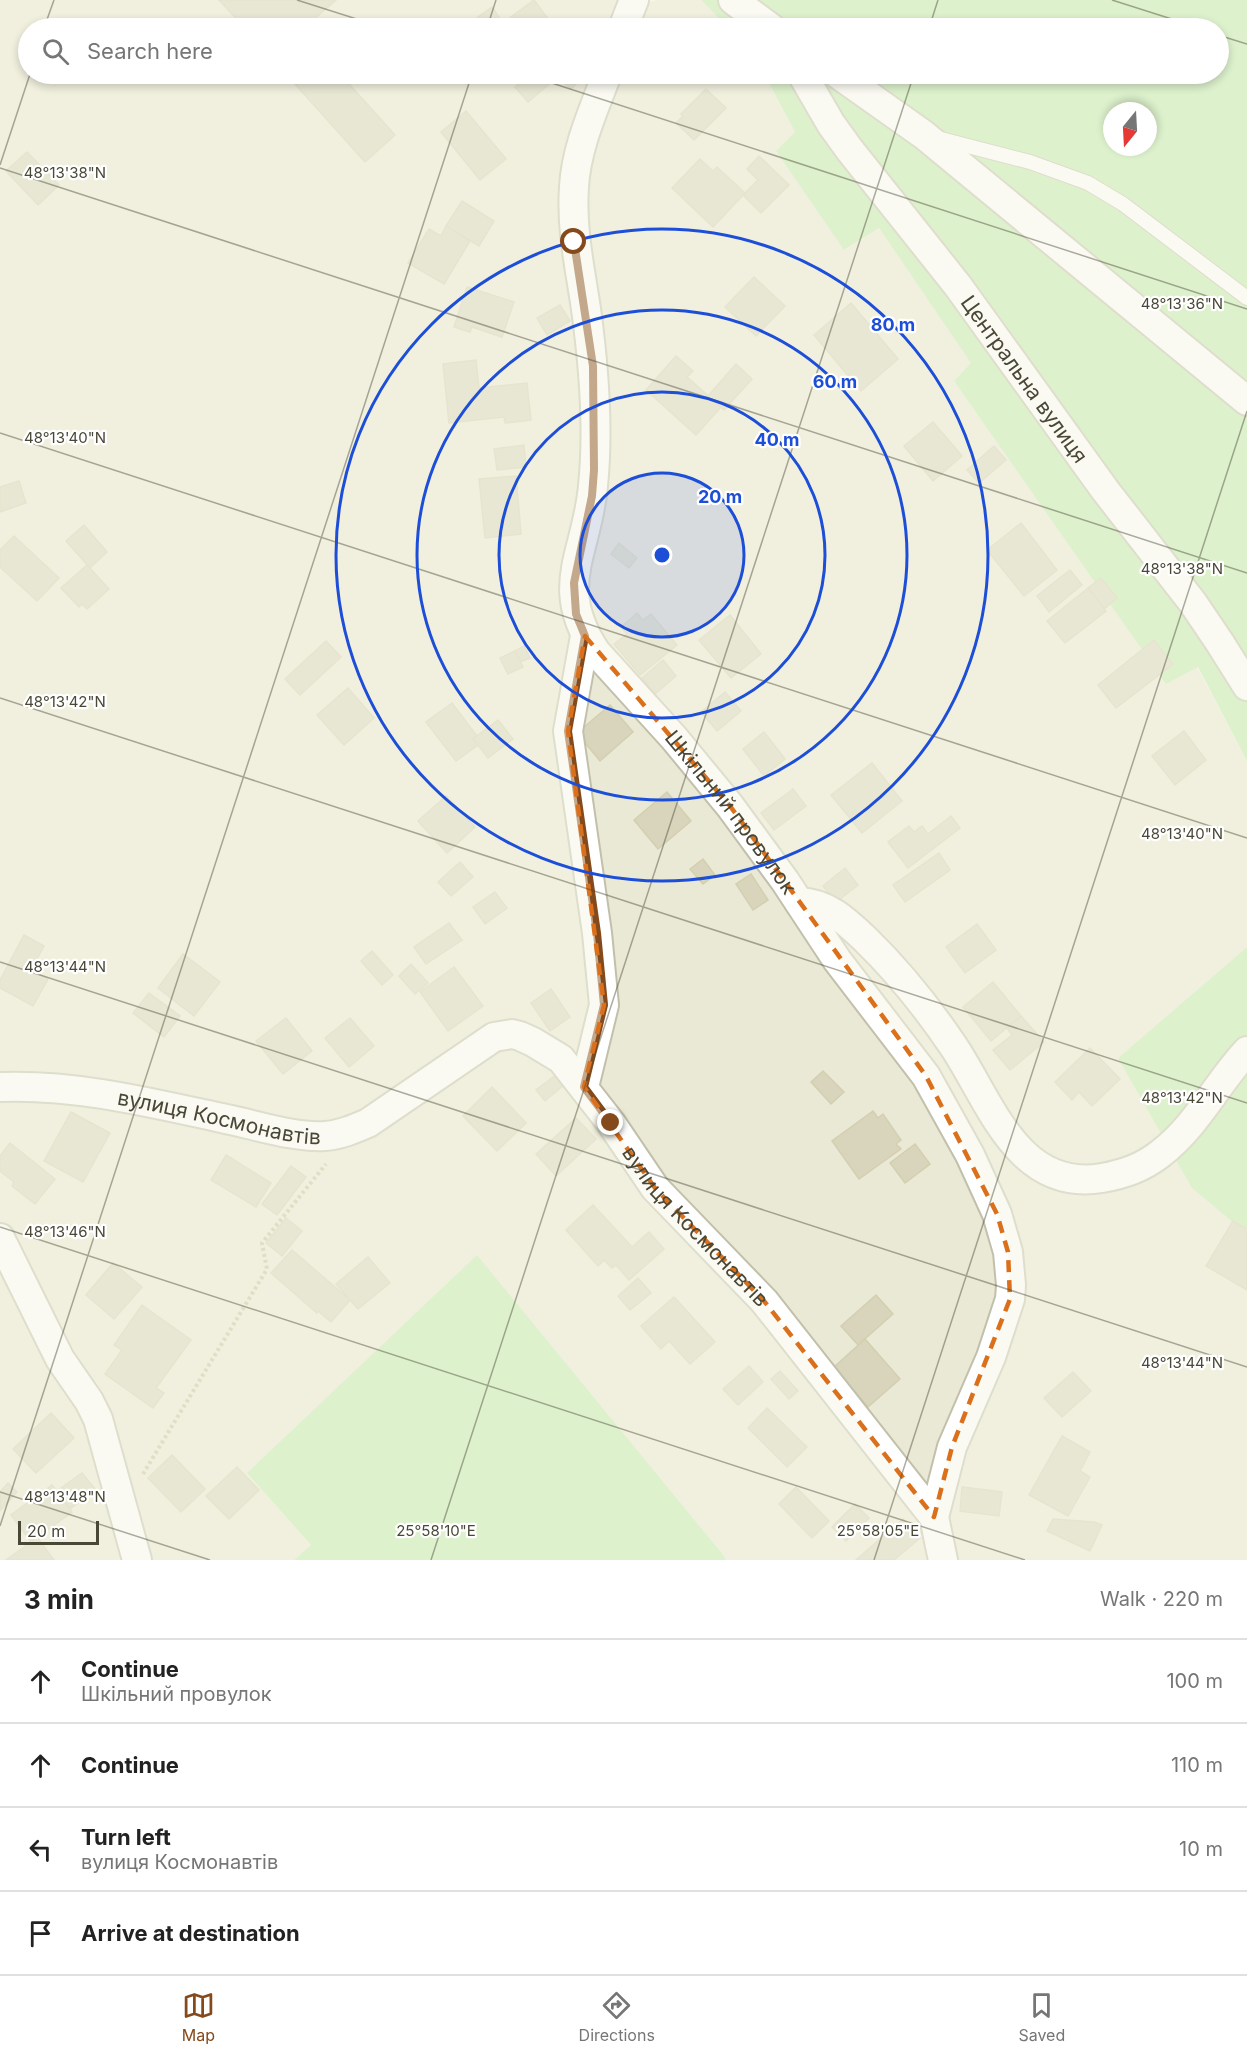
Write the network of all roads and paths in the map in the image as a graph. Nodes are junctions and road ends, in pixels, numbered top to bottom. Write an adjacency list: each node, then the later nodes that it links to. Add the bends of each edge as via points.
1 (634, 0): 3 (street)
2 (733, 0): 4 (street)
3 (627, 18)
4 (757, 18)
5 (604, 84): 11 (street, Шкільний провулок, via 580,154 574,186 574,242 589,336 594,412 592,496 573,593)
6 (808, 84): 12 (street, Центральна вулиця, via 849,149 958,286 1105,490 1193,603)
7 (852, 84): 8 (street)
8 (924, 135): 9 (lane, via 1030,162 1088,183 1123,204); 10 (street)
9 (1247, 298)
10 (1247, 401)
11 (585, 636): 13 (street, Шкільний провулок, via 703,773); 15 (street, via 568,731 604,1005)
12 (1247, 686)
13 (799, 902): 14 (street, via 816,903 834,913 887,960 942,1029 1003,1131 1020,1151 1052,1174 1090,1180 1145,1165 1188,1129); 20 (street, Шкільний провулок, via 837,960 939,1096 997,1214 1008,1252 1011,1285 1007,1311 984,1377 952,1447)
14 (1247, 1050)
15 (584, 1087): 17 (street, вулиця Космонавтів, via 561,1059 520,1036 501,1035 485,1041 385,1112); 20 (street, вулиця Космонавтів, via 655,1188 764,1301)
16 (0, 1088): 17 (street, вулиця Космонавтів, via 85,1091 310,1136)
17 (352, 1130): 19 (path, via 262,1244 267,1269)
18 (0, 1238): 19 (street, via 60,1359 94,1410)
19 (122, 1508): 21 (street)
20 (934, 1517): 22 (street, вулиця Космонавтів)
21 (137, 1560)
22 (943, 1560)

